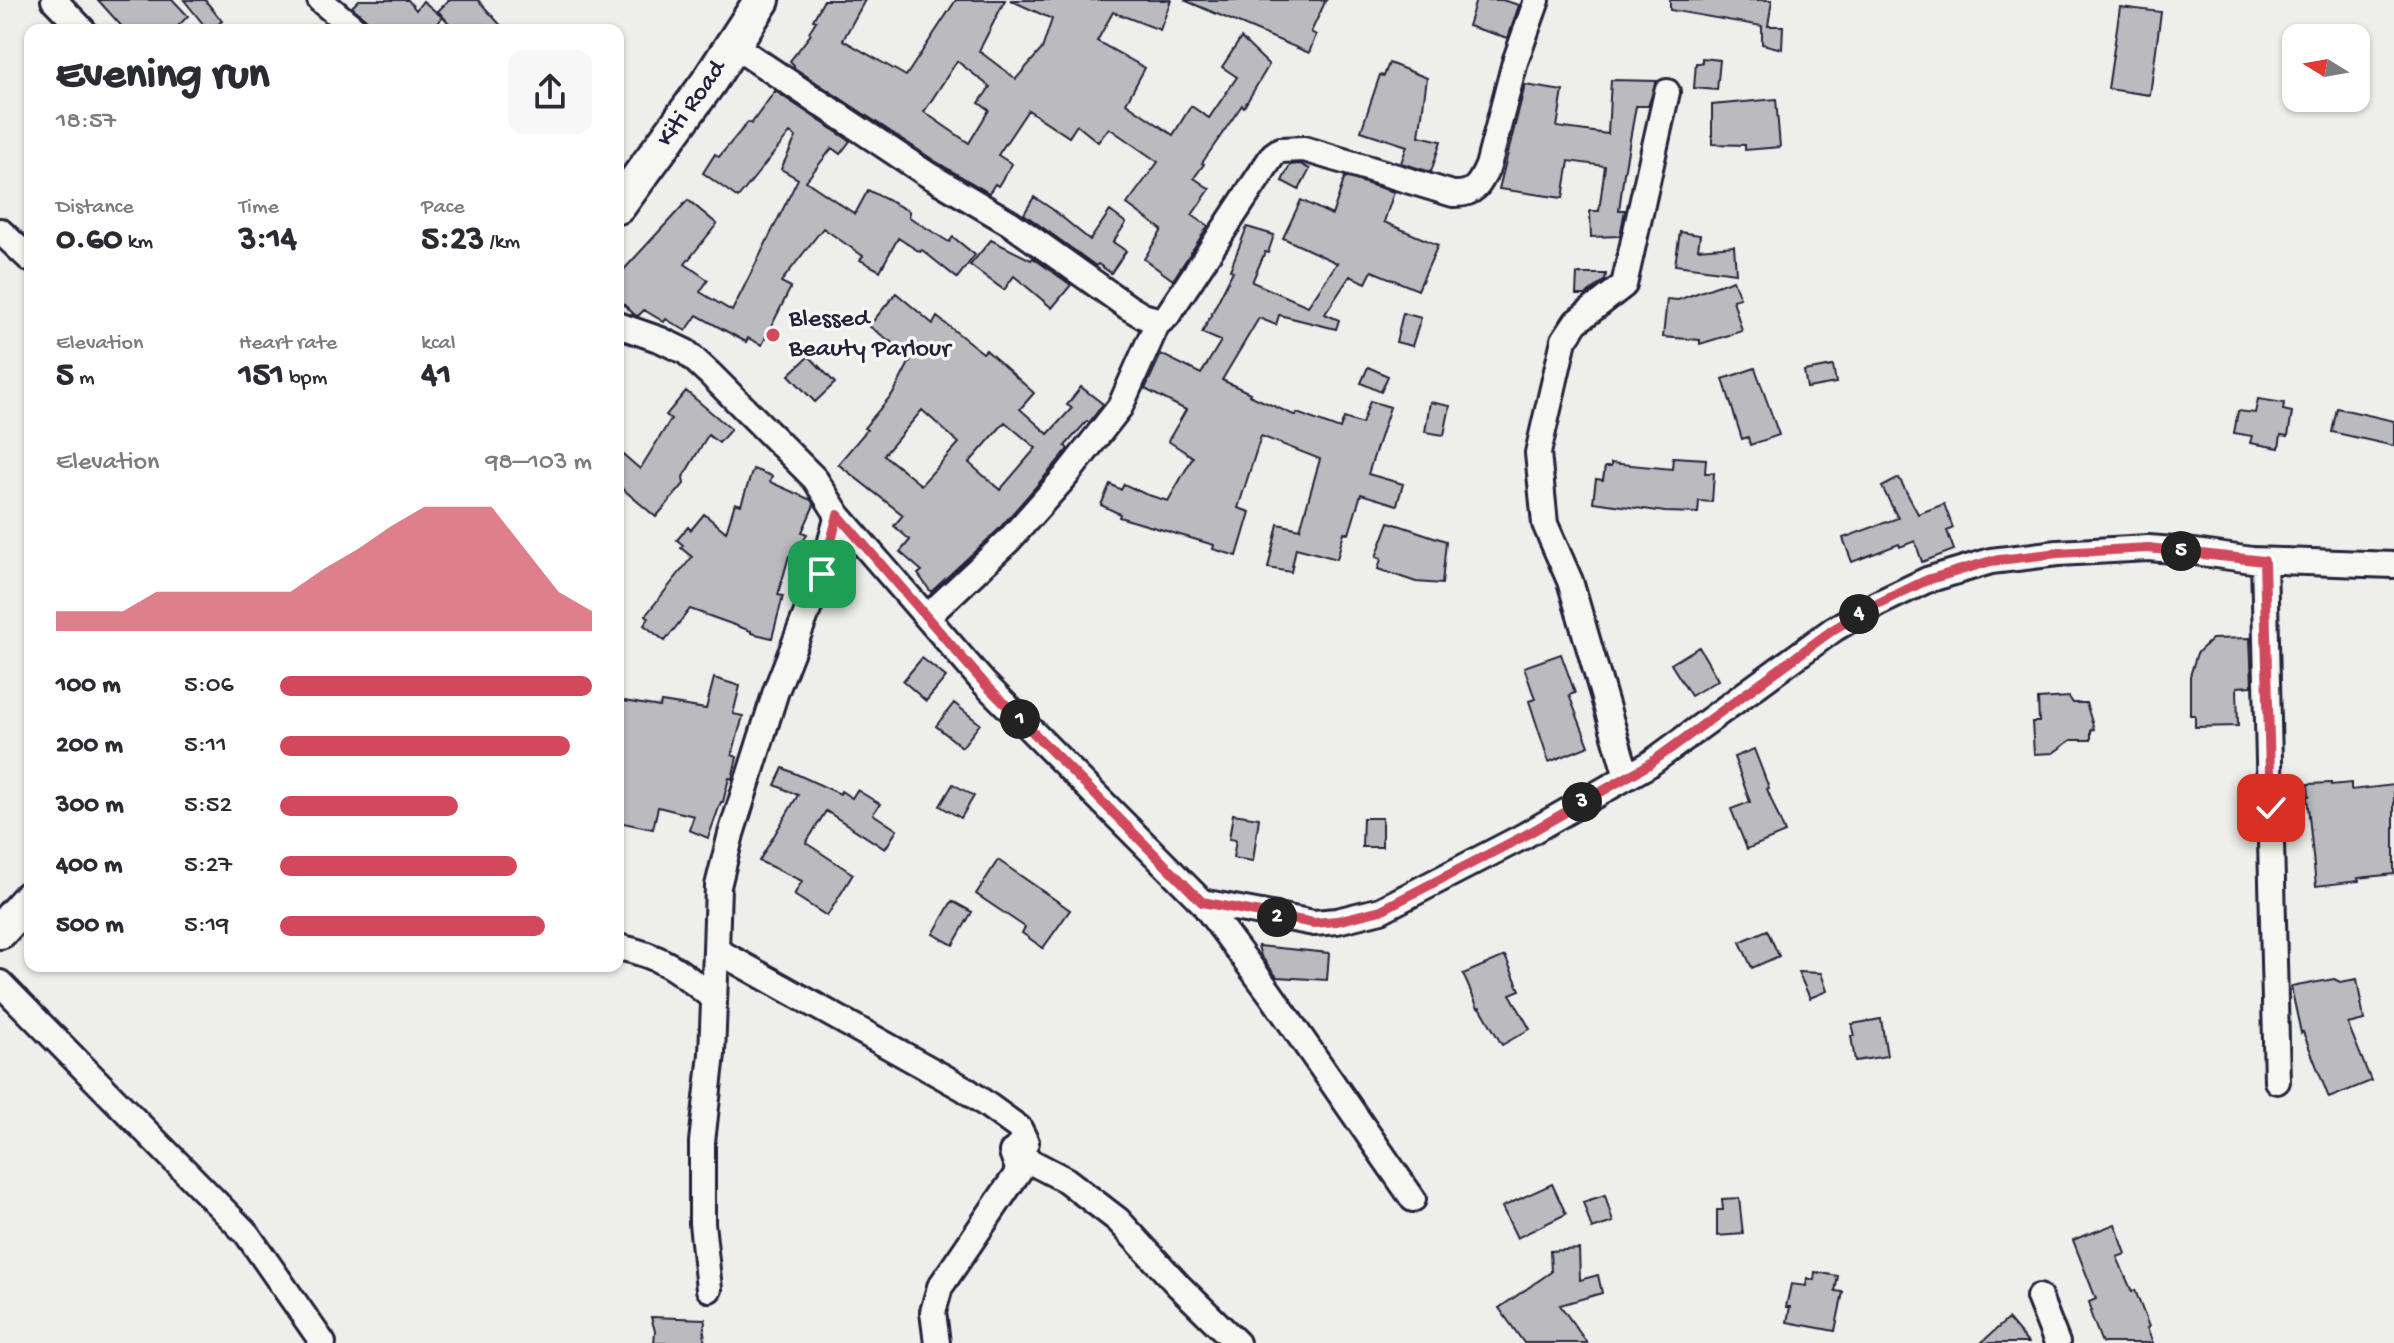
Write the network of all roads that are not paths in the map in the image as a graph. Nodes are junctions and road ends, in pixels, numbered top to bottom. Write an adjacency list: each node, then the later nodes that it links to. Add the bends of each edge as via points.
1 (54, 0): 5 (street)
2 (320, 0): 6 (street)
3 (762, 0): 7 (street, Kiti Road)
4 (1537, 0): 12 (street, via 1511,72 1488,166 1475,189 1453,194 1304,149 1280,150)
5 (77, 24)
6 (349, 24)
7 (733, 45): 9 (street, Kiti Road); 12 (street, via 1010,223 1128,307)
8 (1667, 92): 18 (street, via 1624,285 1576,322 1564,340 1538,453 1545,524 1570,581)
9 (624, 198)
10 (0, 231): 11 (street)
11 (24, 253)
12 (1161, 321): 17 (street, via 1120,407 1073,467 1009,540)
13 (624, 327): 14 (street, via 686,352 815,479)
14 (838, 515): 17 (street); 23 (street, via 731,834 718,886)
15 (2264, 561): 16 (street); 18 (street, via 2148,548 2058,553 1991,561 1927,580 1834,629); 26 (street)
16 (2394, 565)
17 (927, 617): 19 (street, via 984,683)
18 (1627, 777): 19 (street, via 1381,910 1314,923)
19 (1202, 902): 28 (street)
20 (24, 905): 21 (street)
21 (0, 931)
22 (624, 948): 25 (street, via 673,967)
23 (716, 950): 25 (street); 27 (street, via 965,1089 1019,1128 1026,1142)
24 (0, 983): 31 (street, via 247,1234)
25 (714, 999): 29 (street, via 702,1142)
26 (2277, 1081)
27 (1012, 1152): 32 (street, via 1019,1171 940,1287 933,1312); 33 (street, via 1066,1180 1118,1220)
28 (1413, 1199)
29 (709, 1289)
30 (2039, 1297): 34 (street)
31 (323, 1343)
32 (937, 1343)
33 (1237, 1343)
34 (2057, 1343)

